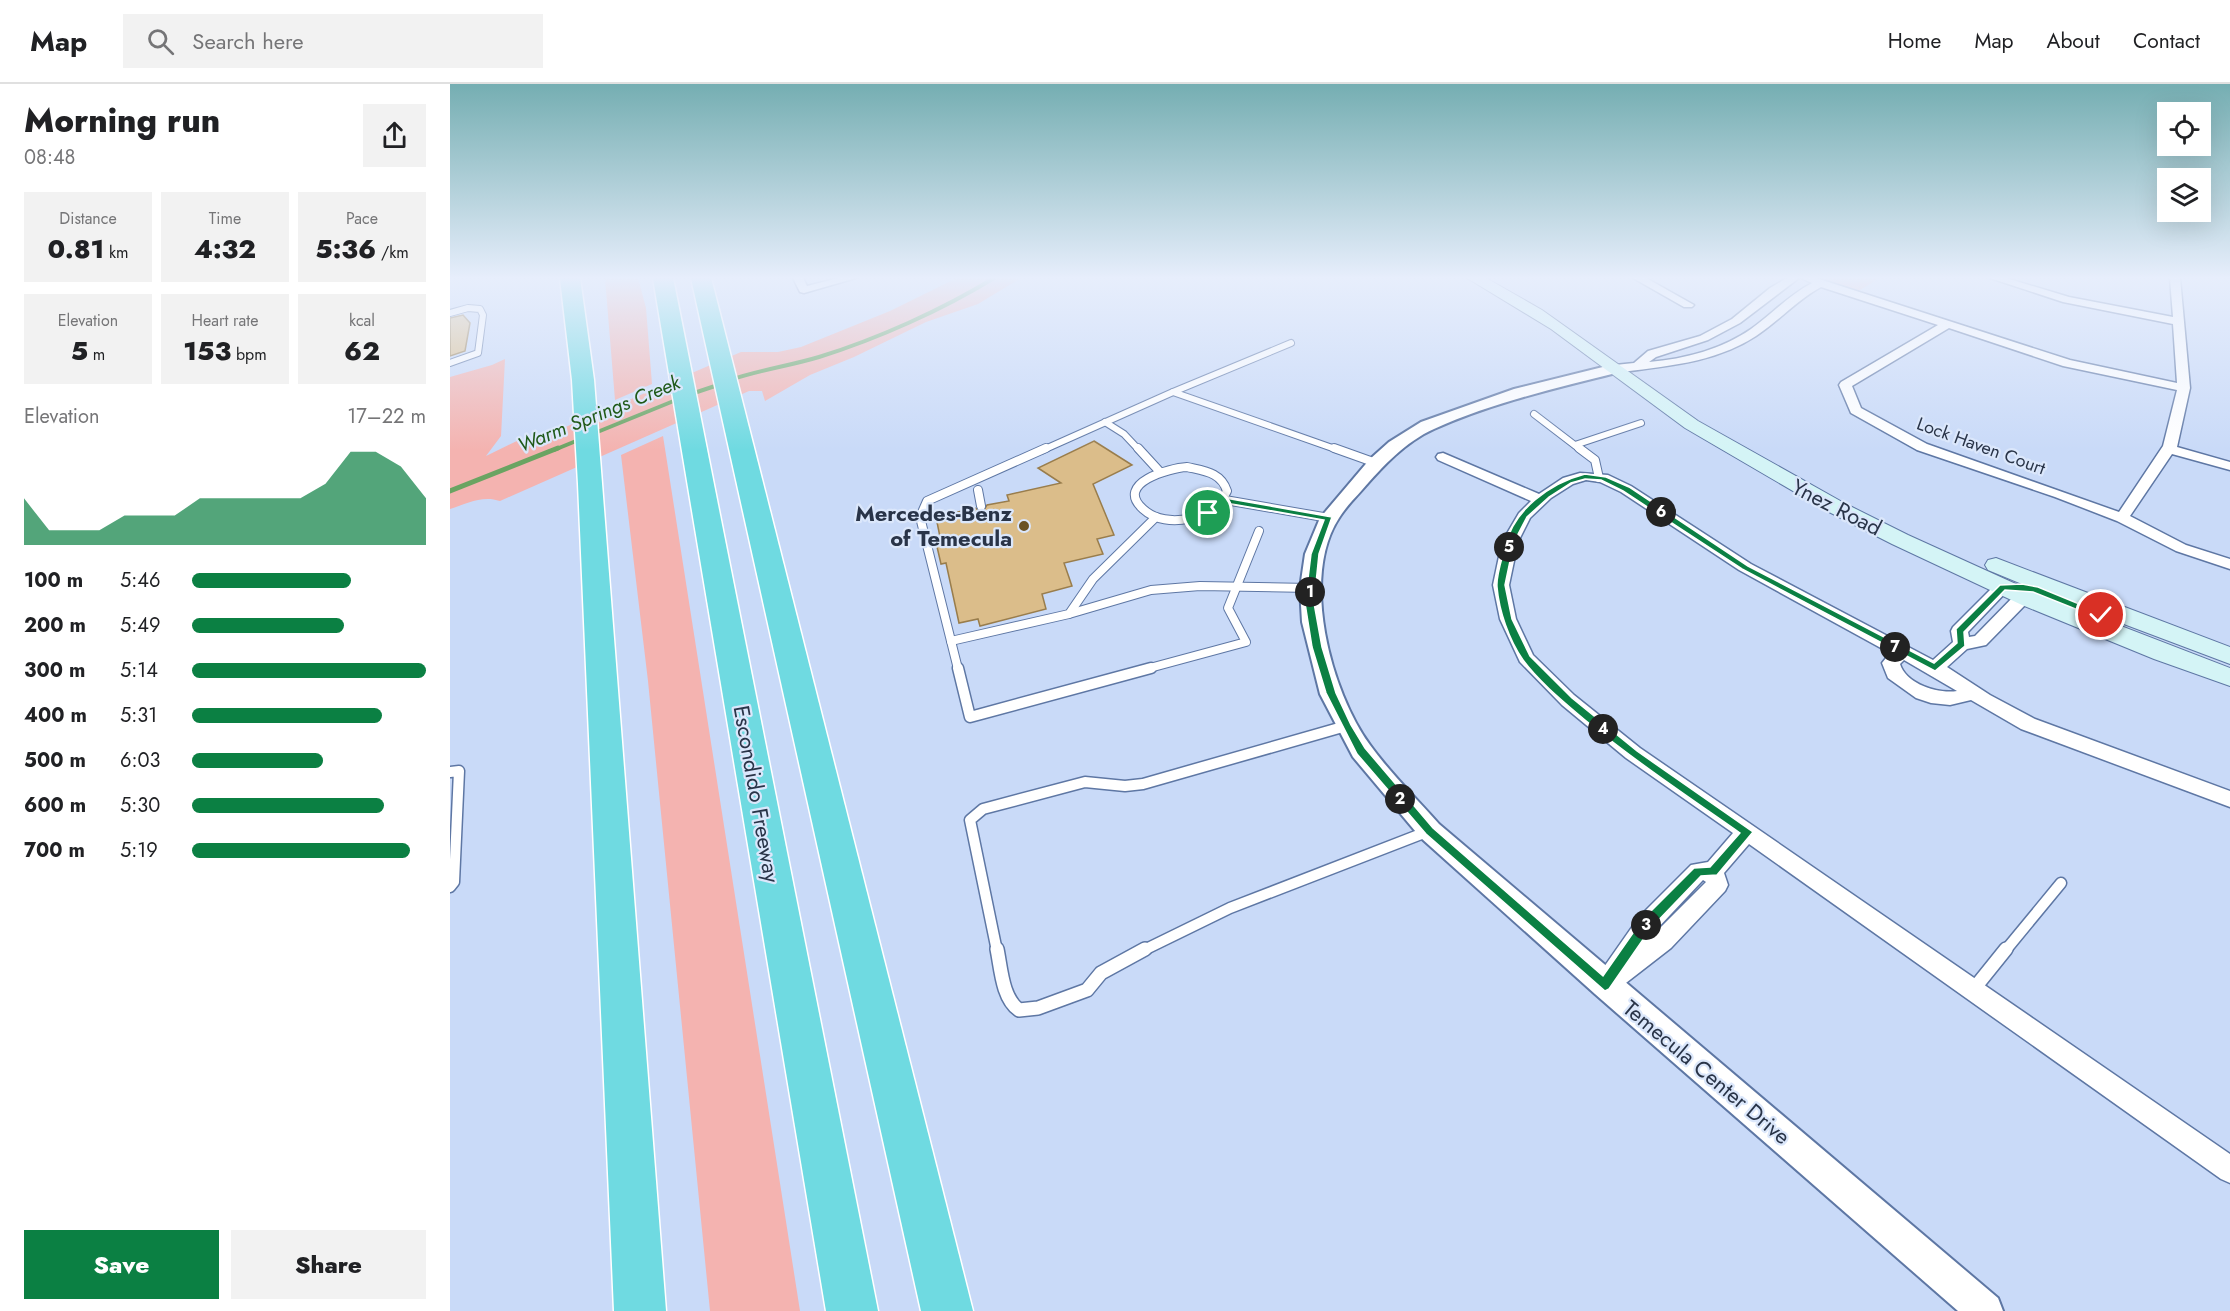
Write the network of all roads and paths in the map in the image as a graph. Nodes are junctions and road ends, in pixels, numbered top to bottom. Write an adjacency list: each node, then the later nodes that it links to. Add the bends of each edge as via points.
1 (480, 335): 15 (lane, via 478,353)
2 (577, 335): 17 (highway)
3 (583, 335): 17 (highway)
4 (672, 335): 65 (highway, Escondido Freeway)
5 (714, 335): 66 (highway)
6 (1577, 335): 14 (main road, Ynez Road)
7 (1592, 335): 14 (main road, Ynez Road)
8 (1709, 335): 16 (street, via 1652,354)
9 (1749, 335): 16 (street, via 1707,354 1670,364)
10 (1929, 335): 38 (street, Lock Haven Court, via 1845,385 1856,410 1922,447)
11 (1979, 335): 19 (street, via 2067,363)
12 (2178, 335): 19 (street)
13 (1291, 343): 20 (lane)
14 (1615, 355): 16 (main road, Ynez Road); 28 (street, Temecula Center Drive, via 1448,417 1407,438); 42 (main road, Ynez Road, via 1709,436 1780,478)
15 (450, 363)
16 (1638, 365): 18 (main road, Ynez Road)
17 (583, 380): 64 (highway)
18 (1662, 382)
19 (2184, 388): 26 (street)
20 (1173, 392): 23 (lane); 28 (lane)
21 (1534, 414): 25 (lane)
22 (1710, 415): 48 (main road, Ynez Road, via 1788,463 1954,547)
23 (1105, 422): 30 (lane, via 1124,434); 46 (lane, via 927,501 920,517)
24 (1641, 423): 25 (lane)
25 (1575, 445): 31 (lane, via 1595,460)
26 (2168, 449): 29 (street); 38 (street)
27 (1443, 457): 34 (street)
28 (1376, 463): 37 (street, Temecula Center Drive)
29 (2230, 466)
30 (1160, 472): 33 (lane, via 1187,467 1212,472 1226,484); 36 (lane, via 1139,486 1135,495 1137,504)
31 (1599, 478): 34 (street, via 1568,481); 49 (street, via 1626,489 1745,567)
32 (978, 490): 35 (lane)
33 (1225, 500): 36 (lane, via 1196,518); 37 (lane)
34 (1540, 500): 58 (street, via 1524,516 1510,542 1501,585 1508,619 1526,658 1568,700 1633,753)
35 (981, 506)
36 (1156, 517): 45 (lane, via 1093,579)
37 (1329, 518): 43 (street, Temecula Center Drive, via 1315,554)
38 (2122, 518): 40 (street, Lock Haven Court, via 2181,548)
39 (1259, 531): 41 (lane)
40 (2230, 564)
41 (1236, 587): 43 (lane); 45 (lane, via 1151,590); 46 (lane, via 1228,608 1246,642 970,717)
42 (2003, 587): 44 (main road, Ynez Road); 47 (street, via 1959,631); 48 (main road, via 2035,589 2168,642)
43 (1310, 588): 54 (street, Temecula Center Drive, via 1317,647)
44 (2024, 596): 47 (street, via 1980,641); 52 (main road, Ynez Road)
45 (1069, 614): 46 (lane, via 1014,622)
46 (951, 641)
47 (1962, 644): 51 (street)
48 (2204, 646): 50 (main road, Ynez Road)
49 (1901, 651): 51 (street); 53 (street, via 1891,663 1894,674 1907,684 1936,699 1953,701)
50 (2230, 656)
51 (1935, 668): 53 (street)
52 (2230, 678)
53 (1973, 693): 56 (street, via 2028,724)
54 (1346, 726): 57 (street, Temecula Center Drive, via 1361,751); 57 (lane, via 1143,784 1085,782 983,809 970,820 1012,1005 1019,1010 1038,1008 1087,990 1101,973 1221,912)
55 (450, 772): 60 (lane, via 459,771 454,882)
56 (2230, 799)
57 (1430, 831): 61 (street, Temecula Center Drive)
58 (1747, 832): 61 (street, via 1713,872 1698,872 1647,924); 62 (street)
59 (2061, 883): 62 (lane)
60 (450, 887)
61 (1605, 985): 67 (street, Temecula Center Drive)
62 (1973, 990): 63 (street)
63 (2230, 1170)
64 (640, 1311)
65 (852, 1311)
66 (947, 1311)
67 (1985, 1311)

